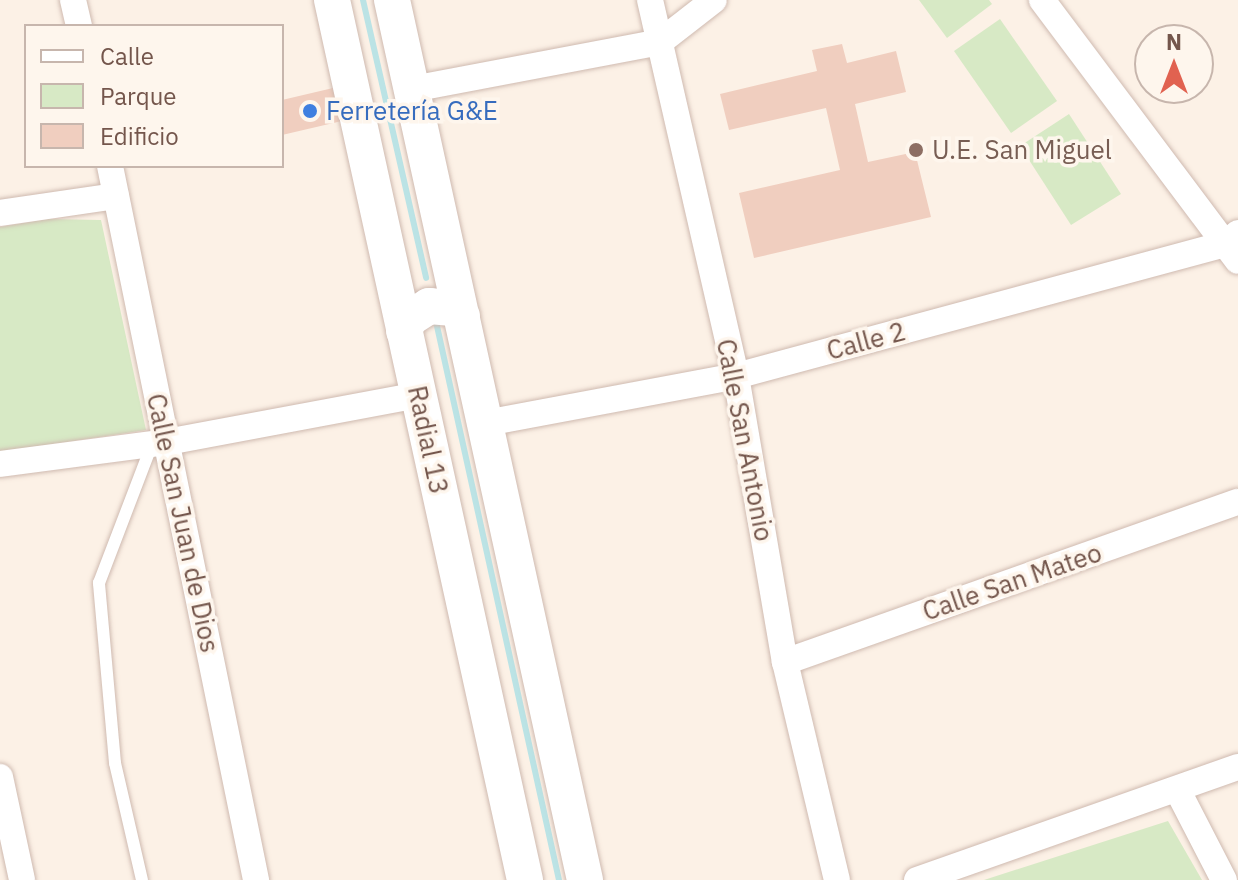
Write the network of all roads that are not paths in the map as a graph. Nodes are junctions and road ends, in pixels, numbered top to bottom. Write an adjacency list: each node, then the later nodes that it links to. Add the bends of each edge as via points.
1 (73, 0): 7 (street)
2 (332, 0): 15 (main road, Radial 13)
3 (392, 0): 9 (main road)
4 (650, 0): 8 (street, Calle San Antonio)
5 (714, 0): 8 (street)
6 (1042, 0): 13 (street)
7 (79, 24)
8 (660, 42): 9 (street); 18 (street, Calle San Antonio)
9 (412, 89): 14 (main road)
10 (110, 168): 11 (street, Calle San Juan de Dios)
11 (116, 196): 12 (street); 21 (street, Calle San Juan de Dios)
12 (0, 213)
13 (1234, 246): 18 (street, Calle 2)
14 (452, 271): 15 (main road, via 432,289 419,292); 16 (main road)
15 (393, 281): 17 (main road, Radial 13)
16 (462, 316): 17 (main road, via 453,308 429,306 418,311); 20 (main road)
17 (404, 331): 19 (main road, Radial 13)
18 (736, 376): 20 (street, Calle 2); 24 (street, Calle San Antonio)
19 (418, 395): 21 (street); 31 (main road, Radial 13)
20 (486, 423): 32 (main road)
21 (160, 443): 22 (street); 29 (lane, via 99,583 115,763); 30 (street, Calle San Juan de Dios)
22 (0, 464)
23 (1238, 502): 24 (street, Calle San Mateo)
24 (785, 662): 33 (street, Calle San Antonio)
25 (1238, 767): 27 (street)
26 (0, 777): 28 (street)
27 (1178, 791): 34 (street); 35 (street)
28 (22, 880)
29 (142, 880)
30 (256, 880)
31 (525, 880)
32 (585, 880)
33 (837, 880)
34 (917, 880)
35 (1224, 880)

